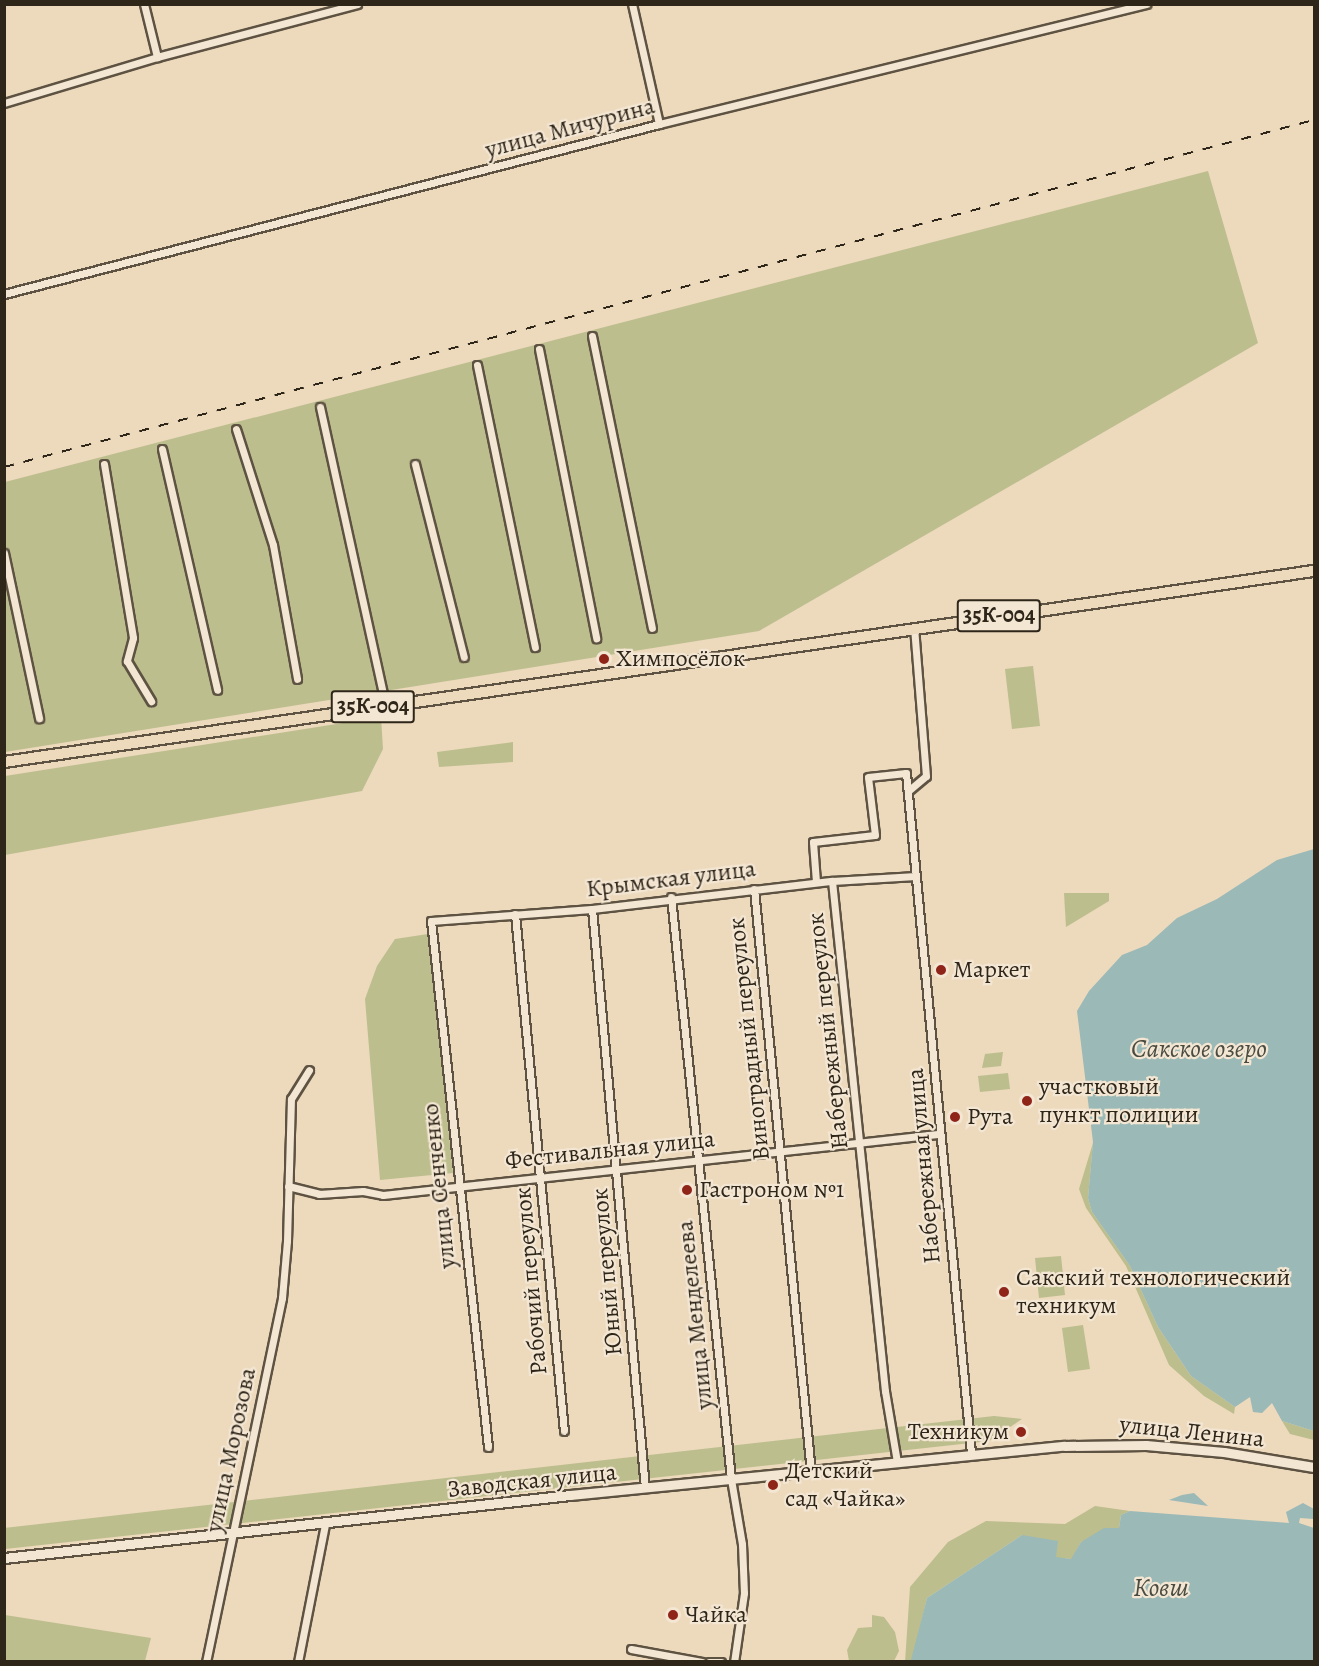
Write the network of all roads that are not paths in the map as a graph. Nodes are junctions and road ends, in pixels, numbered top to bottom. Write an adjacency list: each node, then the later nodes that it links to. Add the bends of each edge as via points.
1 (144, 4): 7 (street)
2 (357, 4): 5 (street)
3 (632, 4): 9 (street)
4 (1146, 4): 6 (street, улица Мичурина)
5 (343, 6): 7 (street)
6 (1114, 8): 9 (street, улица Мичурина)
7 (157, 57): 8 (street)
8 (4, 103)
9 (659, 124): 10 (street, улица Мичурина)
10 (4, 294)
11 (592, 336): 21 (street)
12 (539, 350): 23 (street)
13 (477, 365): 24 (street)
14 (320, 407): 29 (street)
15 (236, 429): 26 (street, via 273,545)
16 (162, 449): 27 (street)
17 (104, 464): 28 (street, via 133,638 127,661)
18 (415, 464): 25 (street)
19 (4, 554): 30 (street)
20 (1314, 571): 22 (main road, 35К-004)
21 (652, 628)
22 (914, 628): 29 (main road, 35К-004); 32 (street, via 926,776)
23 (596, 638)
24 (535, 647)
25 (465, 657)
26 (297, 679)
27 (217, 690)
28 (151, 700)
29 (386, 706): 31 (main road, 35К-004)
30 (39, 718)
31 (4, 762)
32 (908, 791): 33 (street, Набережная улица); 35 (street, via 906,773 868,777 875,835 813,842)
33 (916, 876): 34 (street, Крымская улица); 42 (street, Набережная улица)
34 (832, 881): 35 (street, Крымская улица); 43 (street, Набережный переулок)
35 (816, 882): 36 (street, Крымская улица)
36 (754, 889): 37 (street, Крымская улица); 44 (street, Виноградный переулок)
37 (671, 897): 38 (street, Крымская улица); 45 (street, улица Менделеева)
38 (592, 909): 39 (street, Крымская улица); 46 (street, Юный переулок)
39 (515, 914): 40 (street, Крымская улица); 47 (street, Рабочий переулок)
40 (430, 921): 49 (street, улица Сенченко)
41 (309, 1070): 48 (street, улица Морозова, via 291,1099)
42 (938, 1134): 43 (street, Фестивальная улица); 53 (street, Набережная улица)
43 (860, 1143): 44 (street, Фестивальная улица); 54 (street, Набережный переулок, via 885,1391)
44 (779, 1151): 45 (street, Фестивальная улица); 56 (street, Виноградный переулок)
45 (698, 1160): 46 (street, Фестивальная улица); 57 (street, улица Менделеева)
46 (618, 1168): 47 (street, Фестивальная улица); 58 (street, Юный переулок)
47 (541, 1177): 49 (street, Фестивальная улица); 50 (street, Рабочий переулок)
48 (288, 1186): 49 (street, Фестивальная улица, via 319,1194 363,1191 383,1195); 60 (street, улица Морозова, via 282,1298)
49 (458, 1187): 52 (street, улица Сенченко)
50 (564, 1431)
51 (1065, 1446): 53 (street, Заводская улица); 55 (street, улица Ленина, via 1168,1447)
52 (488, 1447)
53 (971, 1453): 54 (street, Заводская улица)
54 (897, 1462): 56 (street, Заводская улица)
55 (1314, 1467)
56 (811, 1472): 57 (street, Заводская улица)
57 (731, 1479): 58 (street, Заводская улица); 68 (street, улица Менделеева, via 742,1544 744,1586)
58 (645, 1488): 59 (street, Заводская улица)
59 (325, 1524): 60 (street, Заводская улица); 64 (street)
60 (234, 1533): 61 (street, Заводская улица); 63 (street, улица Морозова)
61 (4, 1558)
62 (631, 1650): 65 (street)
63 (206, 1662)
64 (298, 1662)
65 (702, 1662)
66 (709, 1662): 67 (street)
67 (721, 1662)
68 (734, 1662)

